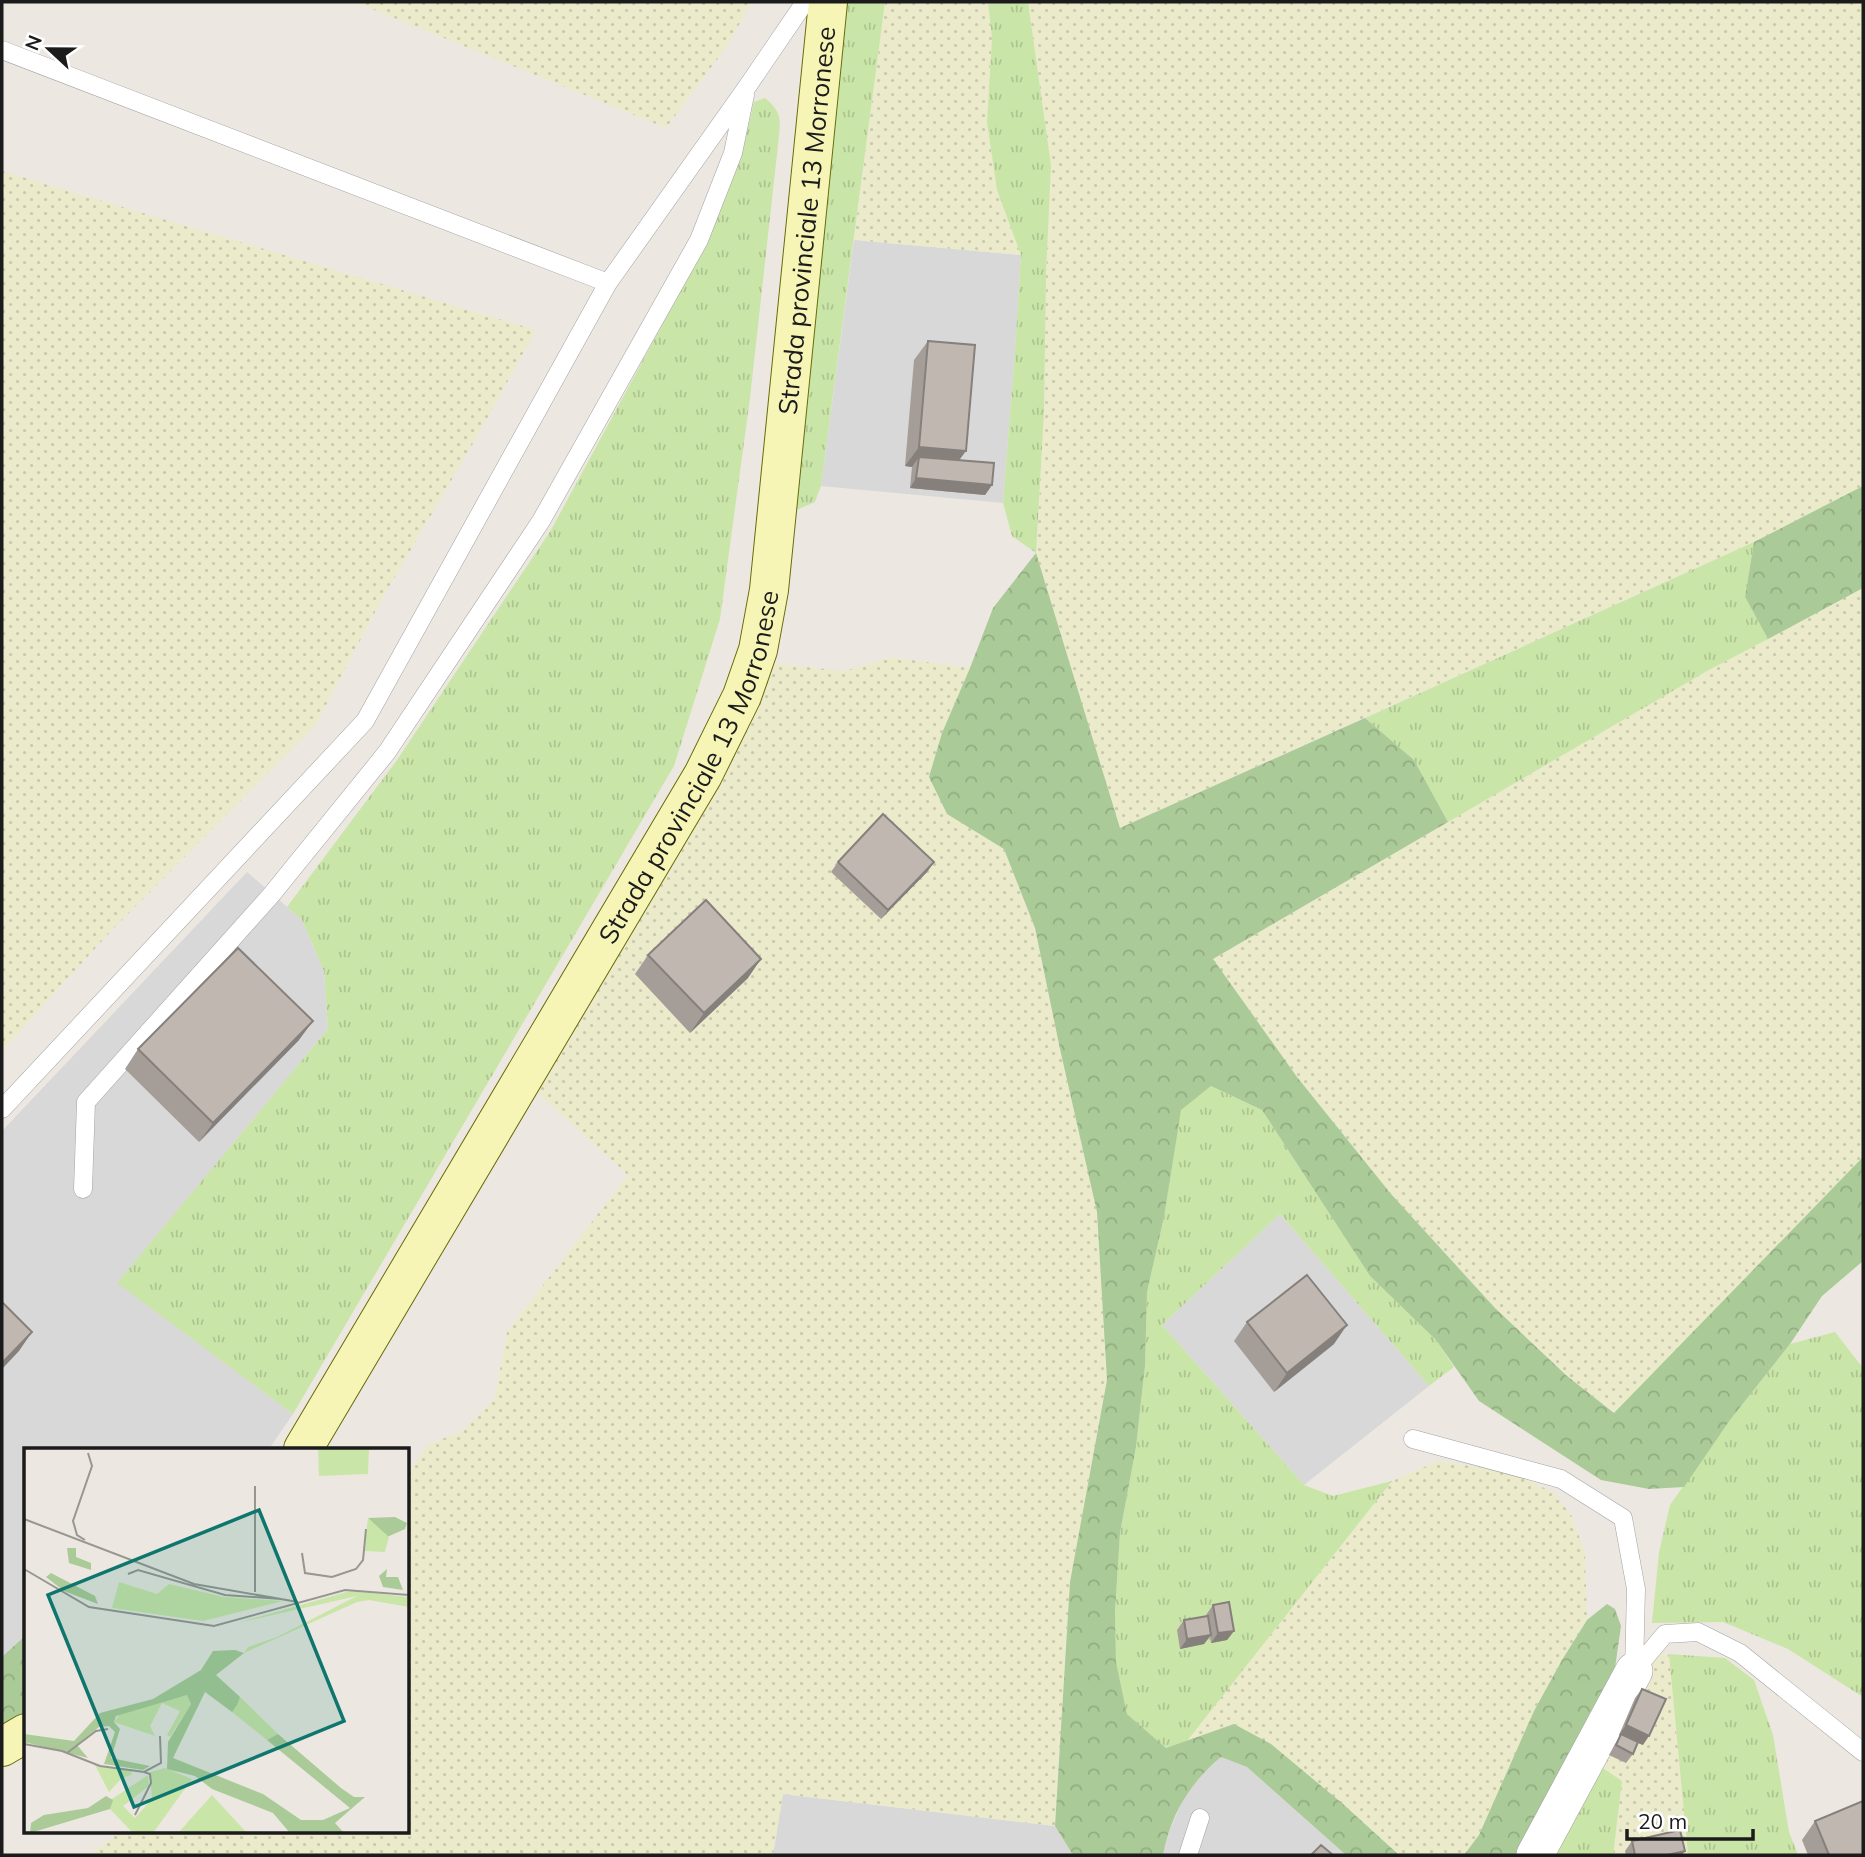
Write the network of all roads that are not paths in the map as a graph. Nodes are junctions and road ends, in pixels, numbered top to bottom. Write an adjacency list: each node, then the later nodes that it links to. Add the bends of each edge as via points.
1 (804, 2): 4 (lane)
2 (828, 2): 9 (main road, Strada provinciale 13 Morronese, via 769,590 758,650 742,696 703,775)
3 (2, 50): 5 (lane)
4 (747, 87): 5 (lane); 7 (lane, via 733,153 699,240 541,521 387,752 272,894 86,1102)
5 (608, 283): 6 (lane, via 365,721)
6 (2, 1109)
7 (83, 1189)
8 (1413, 1439): 10 (lane, via 1561,1479 1623,1518 1636,1589)
9 (304, 1448)
10 (1634, 1671): 13 (lane, via 1665,1634 1698,1632 1740,1653); 16 (street)
11 (24, 1734): 12 (main road)
12 (2, 1747)
13 (1863, 1752)
14 (1200, 1818): 15 (lane)
15 (1188, 1855)
16 (1535, 1855)

